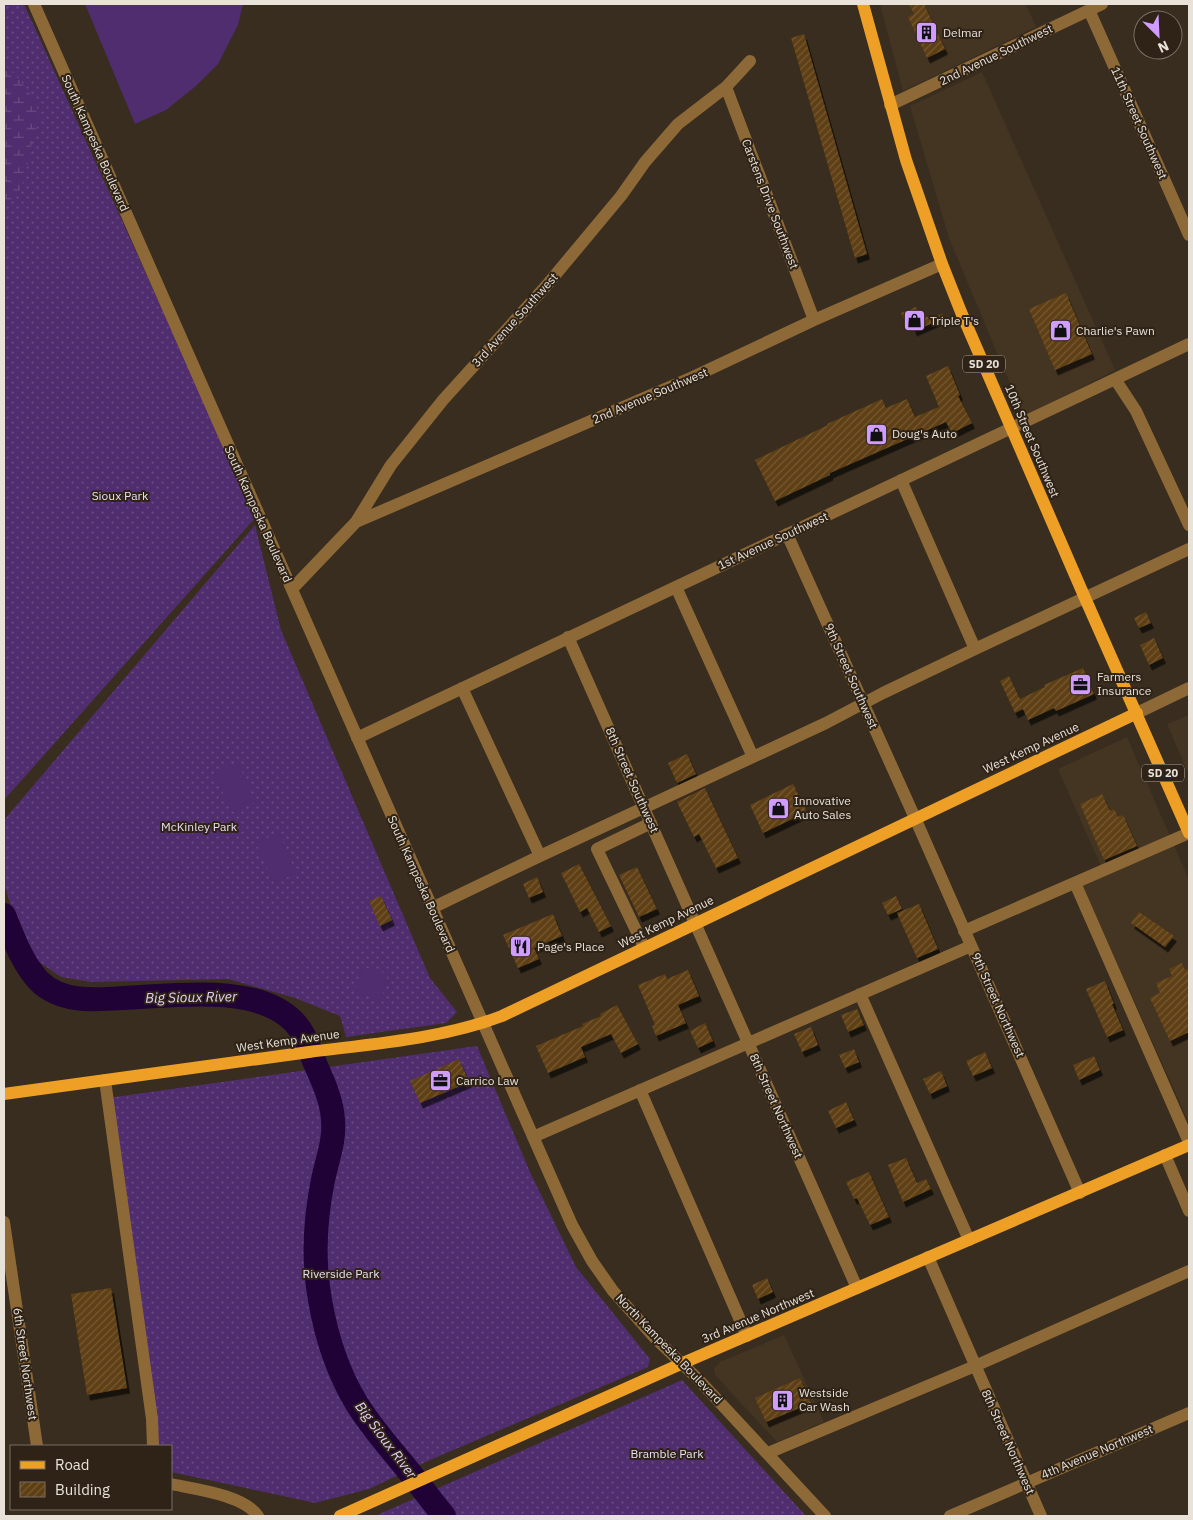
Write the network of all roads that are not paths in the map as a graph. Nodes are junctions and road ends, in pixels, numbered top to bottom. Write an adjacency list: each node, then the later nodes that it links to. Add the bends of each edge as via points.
1 (34, 4): 20 (street, South Kampeska Boulevard)
2 (863, 4): 7 (main road, 10th Street Southwest / SD 20)
3 (1102, 4): 4 (street, 2nd Avenue Southwest)
4 (1089, 10): 7 (street, 2nd Avenue Southwest); 8 (street, 11th Street Southwest)
5 (750, 61): 6 (street, 3rd Avenue Southwest)
6 (726, 87): 10 (street, Carstens Drive Southwest); 15 (street, 3rd Avenue Southwest, via 678,124 644,162 621,196 546,286 391,465)
7 (890, 106): 9 (main road, 10th Street Southwest / SD 20)
8 (1189, 235)
9 (942, 264): 10 (street, 2nd Avenue Southwest); 13 (main road, 10th Street Southwest / SD 20)
10 (814, 320): 15 (street, 2nd Avenue Southwest, via 693,377)
11 (1189, 344): 12 (street, 1st Avenue Southwest)
12 (1115, 379): 13 (street, 1st Avenue Southwest); 16 (street, via 1136,411)
13 (1011, 428): 14 (street, 1st Avenue Southwest); 21 (main road, 10th Street Southwest / SD 20)
14 (902, 480): 17 (street, 1st Avenue Southwest); 23 (street)
15 (356, 522): 20 (street, 3rd Avenue Southwest)
16 (1189, 525)
17 (787, 534): 19 (street, 1st Avenue Southwest); 26 (street, 9th Street Southwest)
18 (1189, 549): 21 (street)
19 (676, 587): 22 (street, 1st Avenue Southwest); 29 (street)
20 (292, 589): 28 (street, South Kampeska Boulevard)
21 (1085, 598): 23 (street); 27 (main road, 10th Street Southwest / SD 20)
22 (568, 638): 24 (street, 1st Avenue Southwest); 30 (street, 8th Street Southwest)
23 (975, 649): 26 (street)
24 (462, 688): 28 (street, 1st Avenue Southwest); 34 (street)
25 (1189, 688): 27 (street, West Kemp Avenue)
26 (863, 704): 29 (street); 31 (street, 9th Street Southwest)
27 (1137, 713): 31 (main road, West Kemp Avenue); 33 (main road, SD 20)
28 (357, 738): 36 (street, South Kampeska Boulevard)
29 (753, 757): 30 (street)
30 (644, 808): 32 (street, 8th Street Southwest); 34 (street)
31 (915, 818): 37 (main road, West Kemp Avenue); 38 (street, 9th Street Northwest)
32 (651, 823): 37 (street, 8th Street Southwest); 40 (street, via 597,849)
33 (1189, 833): 35 (street)
34 (540, 856): 36 (street)
35 (1075, 883): 38 (street); 48 (street)
36 (432, 908): 42 (street, South Kampeska Boulevard)
37 (695, 923): 40 (main road, West Kemp Avenue); 43 (street, 8th Street Northwest)
38 (964, 931): 39 (street, 9th Street Northwest)
39 (971, 946): 41 (street); 50 (street, 9th Street Northwest)
40 (644, 947): 42 (main road, West Kemp Avenue)
41 (860, 994): 43 (street); 53 (street)
42 (482, 1023): 44 (main road, West Kemp Avenue, via 451,1032); 47 (street, North Kampeska Boulevard)
43 (748, 1043): 45 (street); 56 (street, 8th Street Northwest)
44 (105, 1080): 46 (main road, West Kemp Avenue); 62 (street)
45 (640, 1090): 47 (street); 57 (street)
46 (4, 1094)
47 (533, 1137): 58 (street, North Kampeska Boulevard, via 572,1225 602,1276 655,1338)
48 (1189, 1144): 49 (main road, 3rd Avenue Northwest)
49 (1165, 1155): 50 (main road, 3rd Avenue Northwest); 51 (street)
50 (1080, 1193): 53 (main road, 3rd Avenue Northwest)
51 (1189, 1211)
52 (4, 1222): 61 (street, 6th Street Northwest)
53 (969, 1240): 54 (main road, 3rd Avenue Northwest)
54 (928, 1257): 56 (main road, 3rd Avenue Northwest); 59 (street, 8th Street Northwest)
55 (1189, 1271): 59 (street)
56 (857, 1288): 57 (main road, 3rd Avenue Northwest)
57 (746, 1336): 58 (main road, 3rd Avenue Northwest)
58 (683, 1363): 63 (street, North Kampeska Boulevard); 67 (main road, 3rd Avenue Northwest)
59 (975, 1366): 63 (street); 64 (street, 8th Street Northwest)
60 (1189, 1413): 64 (street, 4th Avenue Northwest)
61 (37, 1445)
62 (153, 1445)
63 (768, 1454): 68 (street, North Kampeska Boulevard)
64 (1026, 1483): 69 (street, 4th Avenue Northwest); 70 (street, 8th Street Northwest)
65 (172, 1484): 66 (street, via 246,1504)
66 (258, 1516)
67 (340, 1516)
68 (825, 1516)
69 (950, 1516)
70 (1041, 1516)

